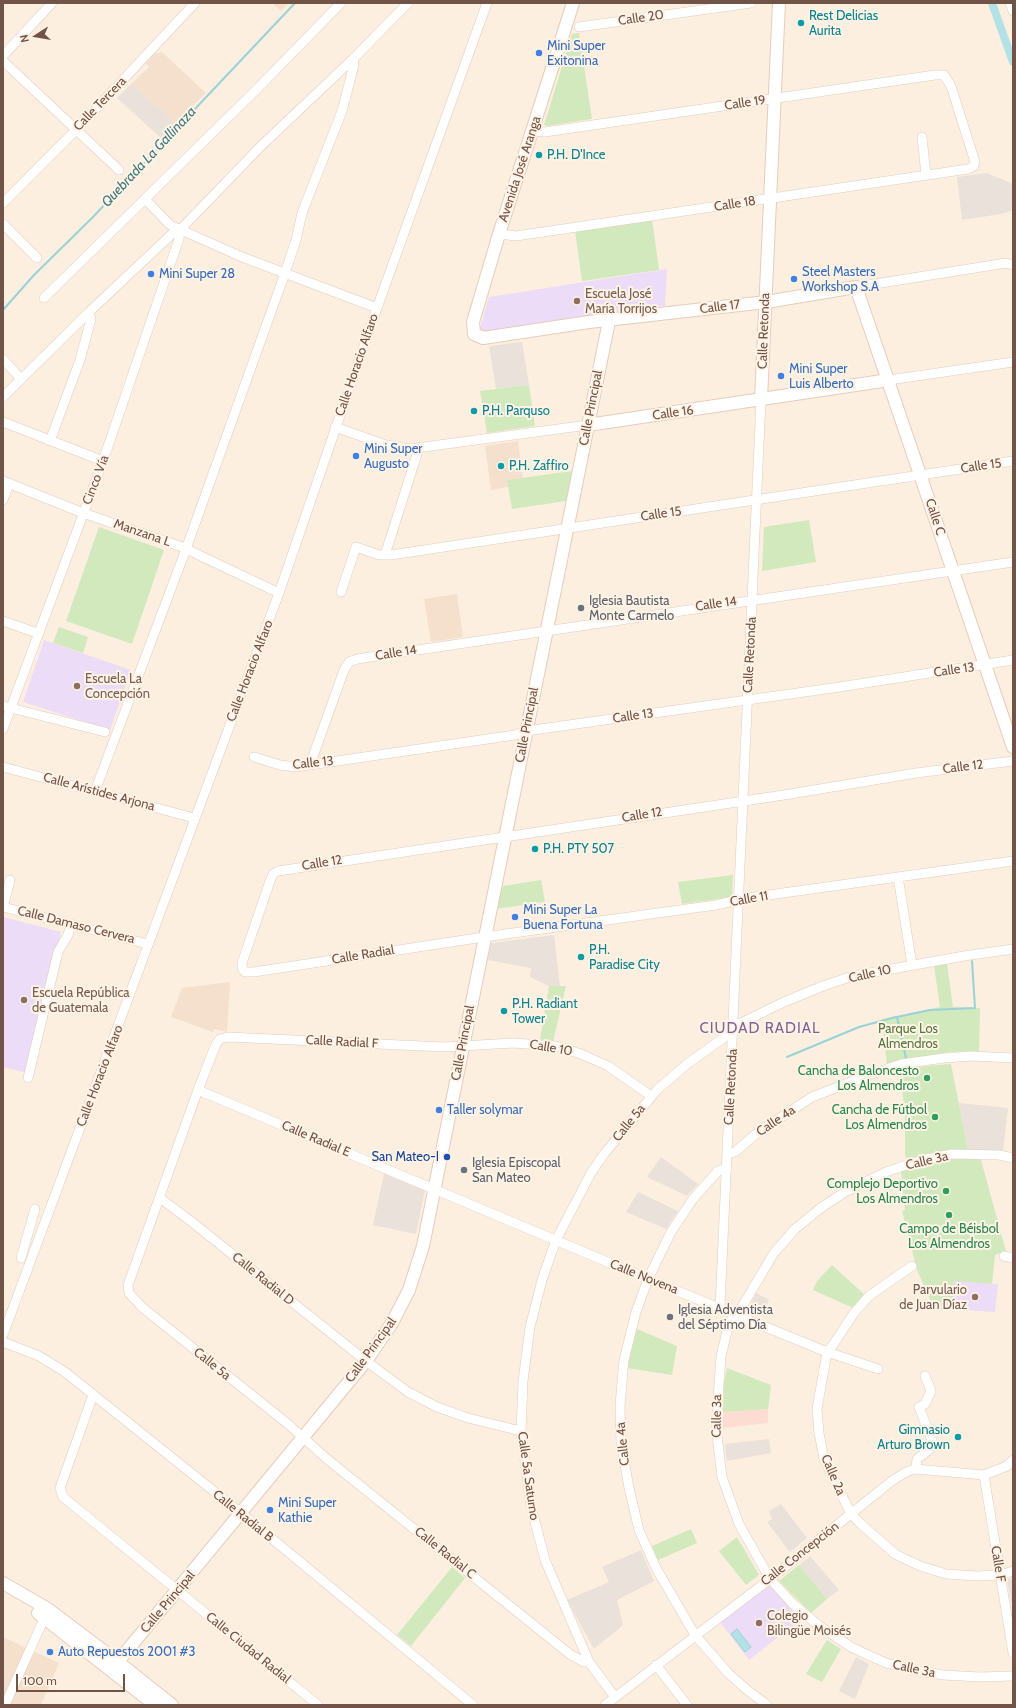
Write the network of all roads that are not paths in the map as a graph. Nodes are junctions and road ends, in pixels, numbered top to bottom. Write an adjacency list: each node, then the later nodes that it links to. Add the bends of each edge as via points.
1 (52, 3): 12 (street)
2 (195, 3): 16 (street, Calle Tercera)
3 (341, 3): 23 (street)
4 (408, 3): 13 (street)
5 (487, 3): 34 (street, Calle Horacio Alfaro)
6 (573, 3): 17 (street, Avenida José Aranga)
7 (751, 3): 11 (street, Calle 20)
8 (779, 3): 15 (street, Calle Retonda)
9 (1010, 3): 10 (street)
10 (1013, 11)
11 (578, 27)
12 (3, 56)
13 (353, 59): 26 (street, via 261,146); 30 (street, via 342,112 302,213)
14 (3, 61): 16 (street)
15 (774, 99): 17 (street, Calle 19, via 545,132); 19 (street, Calle 19, via 944,75 951,86 975,162); 22 (street, Calle Retonda)
16 (76, 130): 20 (street); 24 (street, Calle Tercera)
17 (533, 131): 27 (street, Avenida José Aranga)
18 (922, 137): 21 (street)
19 (970, 168): 21 (street, Calle 18)
20 (120, 170)
21 (926, 175): 22 (street, Calle 18)
22 (769, 198): 27 (street, Calle 18, via 516,236); 33 (street, Calle Retonda)
23 (145, 199): 26 (street, via 170,225); 32 (street)
24 (3, 203)
25 (3, 224): 28 (street)
26 (180, 230): 30 (street); 35 (street, via 173,233); 50 (street, Cinco Vía)
27 (499, 234): 37 (street, Avenida José Aranga, via 473,322)
28 (37, 258)
29 (1013, 265): 31 (street, Calle 17, via 1006,263)
30 (285, 273): 34 (street); 57 (street)
31 (856, 287): 33 (street, Calle 17); 41 (street, Calle C)
32 (44, 298)
33 (766, 302): 36 (street, Calle 17); 43 (street, Calle Retonda)
34 (377, 308): 46 (street, Calle Horacio Alfaro)
35 (88, 313): 40 (street); 47 (street, via 91,319 80,360)
36 (609, 321): 37 (street, Calle 17, via 483,338); 45 (street, Calle Principal)
37 (476, 336)
38 (3, 359): 40 (street)
39 (1013, 362): 41 (street, Calle 16)
40 (22, 379): 42 (street)
41 (888, 380): 43 (street, Calle 16); 51 (street, Calle C)
42 (3, 397)
43 (761, 400): 45 (street, Calle 16); 54 (street, Calle Retonda)
44 (3, 422): 47 (street)
45 (588, 425): 48 (street, Calle 16); 56 (street, Calle Principal)
46 (335, 427): 48 (street, Calle 16, via 396,448); 61 (street, Calle Horacio Alfaro)
47 (50, 441): 50 (street)
48 (419, 448): 58 (street)
49 (1013, 461): 51 (street, Calle 15)
50 (104, 462): 55 (street, Cinco Vía)
51 (921, 474): 54 (street, Calle 15); 60 (street, Calle C)
52 (6, 482): 53 (street); 55 (street, Manzana L)
53 (3, 500)
54 (757, 500): 56 (street, Calle 15); 63 (street, Calle Retonda)
55 (83, 513): 57 (street, Manzana L); 66 (street, Cinco Vía)
56 (568, 527): 58 (street, Calle 15); 65 (street, Calle Principal)
57 (181, 547): 61 (street, Manzana L); 79 (street)
58 (385, 555): 62 (street, Calle 15, via 356,548)
59 (1013, 562): 60 (street, Calle 14)
60 (952, 571): 63 (street, Calle 14); 68 (street, Calle C)
61 (279, 592): 81 (street, Calle Horacio Alfaro)
62 (341, 592)
63 (753, 599): 65 (street, Calle 14); 69 (street, Calle Retonda)
64 (3, 621): 66 (street)
65 (546, 630): 72 (street, Calle Principal); 77 (street, Calle 14, via 349,662)
66 (38, 633): 70 (street, Cinco Vía)
67 (1013, 660): 68 (street, Calle 13)
68 (985, 665): 69 (street, Calle 13); 74 (street, Calle C)
69 (747, 700): 72 (street, Calle 13); 80 (street, Calle Retonda)
70 (6, 707): 71 (street, Cinco Vía); 73 (street)
71 (3, 729)
72 (526, 731): 77 (street, Calle 13); 82 (street, Calle Principal)
73 (105, 732)
74 (1013, 747)
75 (254, 756): 77 (street, Calle 13, via 289,767)
76 (1013, 761): 80 (street, Calle 12, via 916,773)
77 (310, 765)
78 (3, 767): 79 (street, Calle Arístides Arjona)
79 (95, 791): 81 (street, Calle Arístides Arjona)
80 (744, 800): 82 (street, Calle 12); 86 (street, Calle Retonda)
81 (194, 818): 90 (street, Calle Horacio Alfaro)
82 (505, 836): 89 (street, Calle Principal); 93 (street, Calle 12, via 284,869 273,874 242,963)
83 (1013, 861): 84 (street, Calle 11)
84 (898, 877): 86 (street, Calle 11); 92 (street)
85 (10, 880): 87 (street)
86 (738, 900): 89 (street, Calle 11); 94 (street, Calle Retonda)
87 (3, 907): 88 (street, Calle Damaso Cervera)
88 (71, 924): 90 (street, Calle Damaso Cervera); 97 (street, via 58,952)
89 (484, 937): 93 (street, Calle Radial, via 254,972); 95 (street, Calle Principal)
90 (148, 944): 107 (street, Calle Horacio Alfaro)
91 (1013, 949): 92 (street, Calle 10)
92 (912, 965): 94 (street, Calle 10, via 853,976 823,986 784,1002)
93 (243, 971)
94 (734, 1029): 99 (street, Calle 5a, via 687,1064); 100 (street, Calle Retonda)
95 (463, 1045): 98 (street, Calle Radial F, via 444,1047 228,1037 220,1039 216,1044); 99 (street, Calle 10, via 513,1043 556,1046 608,1066); 103 (street, Calle Principal)
96 (1013, 1058): 100 (street, Calle 4a, via 971,1056 901,1064 812,1097 735,1152)
97 (28, 1078)
98 (198, 1090): 103 (street, Calle Radial E); 104 (street)
99 (651, 1096): 106 (street, Calle 5a, via 624,1127 591,1173)
100 (728, 1154): 102 (street, Calle Retonda)
101 (1013, 1158): 111 (street, Calle 3a, via 952,1154 926,1159 886,1172 845,1192 794,1229 774,1253)
102 (726, 1168): 109 (street, Calle 4a, via 718,1171 693,1199); 110 (street, Calle Retonda)
103 (435, 1188): 106 (street, Calle Novena); 115 (street, Calle Principal, via 423,1246 409,1290 392,1323)
104 (160, 1198): 115 (street, Calle Radial D); 120 (street, Calle 5a, via 128,1285 129,1293 143,1308)
105 (35, 1209): 107 (street, via 23,1253)
106 (556, 1240): 109 (street, Calle Novena); 119 (street, Calle 5a Saturno, via 530,1327 523,1381)
107 (34, 1252): 112 (street, Calle Horacio Alfaro)
108 (912, 1266): 114 (street, Calle 2a, via 869,1296)
109 (648, 1278): 110 (street, Calle Novena); 133 (street, Calle 4a, via 624,1360 620,1406 621,1443 639,1530 656,1568)
110 (720, 1307): 111 (street, Calle Novena)
111 (737, 1315): 114 (street, Calle Novena); 128 (street, Calle 3a, via 729,1323 721,1356 716,1440 722,1477 738,1524)
112 (3, 1335)
113 (3, 1342): 118 (street, Calle Radial B, via 39,1356 65,1372)
114 (827, 1352): 116 (street, Calle Novena); 125 (street, Calle 2a, via 817,1409 819,1433 824,1459)
115 (366, 1361): 119 (street, Calle Radial D, via 408,1392 437,1407 468,1418); 120 (street, Calle Principal)
116 (878, 1369)
117 (925, 1376): 122 (street, via 931,1391 925,1404 919,1407 933,1443 929,1450 917,1459)
118 (93, 1395): 124 (street, Calle Radial B); 131 (street, Calle Ciudad Radial, via 60,1493)
119 (521, 1431): 135 (street, Calle 5a Saturno, via 526,1476 545,1560)
120 (303, 1437): 124 (street, Calle Principal); 135 (street, Calle Radial C, via 571,1655)
121 (1013, 1460): 123 (street, Calle Concepción, via 1007,1466)
122 (916, 1469): 123 (street, Calle Concepción); 125 (street, Calle Concepción, via 893,1480)
123 (984, 1475): 127 (street, Calle F)
124 (241, 1513): 131 (street, Calle Principal); 144 (street, Calle Radial B)
125 (851, 1514): 127 (street, Calle 2a, via 895,1554 920,1566 946,1574); 128 (street, Calle Concepción)
126 (1013, 1571): 127 (street, Calle 2a)
127 (1000, 1575): 134 (street, Calle F)
128 (770, 1579): 133 (street, Calle Concepción); 138 (street, Calle 3a, via 792,1603 829,1633 851,1647 886,1663 943,1675)
129 (3, 1583): 132 (street)
130 (3, 1591): 132 (street)
131 (178, 1591): 137 (street, Calle Principal); 143 (street, Calle Ciudad Radial)
132 (46, 1613): 137 (street); 140 (street)
133 (695, 1635): 136 (street, Calle Concepción); 147 (street, Calle 4a, via 728,1673)
134 (1013, 1653)
135 (589, 1662): 139 (street, Calle 5a Saturno)
136 (656, 1665): 139 (street, Calle Concepción); 146 (street)
137 (115, 1666): 141 (street); 142 (street)
138 (1013, 1676)
139 (615, 1697): 145 (street, Calle Concepción)
140 (5, 1705)
141 (155, 1705)
142 (172, 1705)
143 (318, 1705)
144 (473, 1705)
145 (605, 1705)
146 (687, 1705)
147 (768, 1705)

